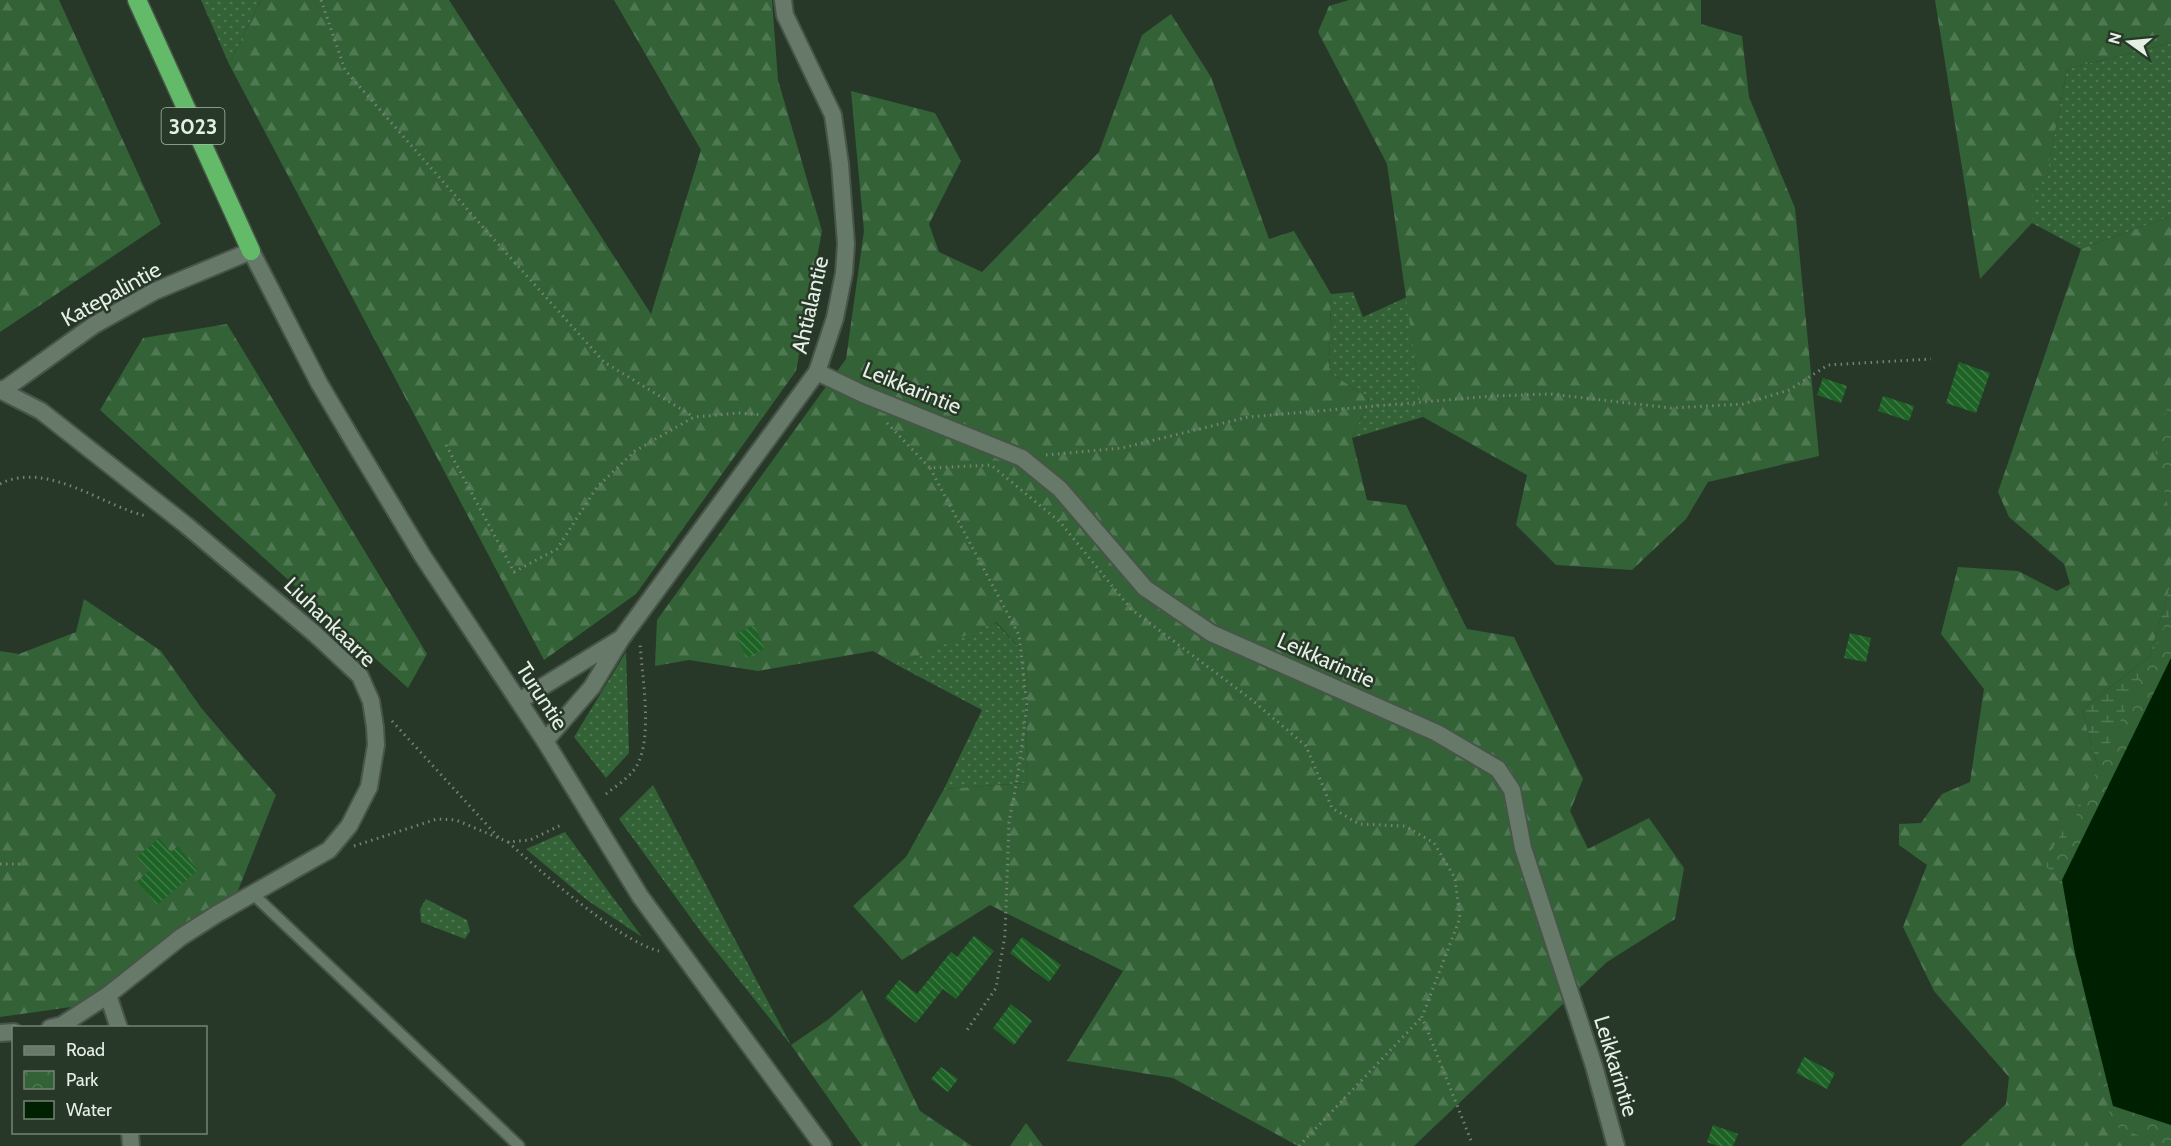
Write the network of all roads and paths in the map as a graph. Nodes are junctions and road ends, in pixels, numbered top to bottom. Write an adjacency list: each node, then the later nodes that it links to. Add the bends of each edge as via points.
1 (137, 0): 4 (highway, 3023)
2 (321, 0): 9 (path, via 345,70 482,226 604,362)
3 (783, 0): 6 (street, Ahtialantie, via 785,15 833,115 840,164 846,244 844,273 835,318)
4 (251, 251): 7 (street, Katepalintie, via 156,291 94,325); 19 (street, Turuntie, via 355,444 422,555)
5 (1931, 359): 12 (path, via 1828,365 1789,390 1743,404 1671,408 1550,394 1493,396 1248,417 1122,448)
6 (817, 372): 10 (street, Ahtialantie); 12 (street, Leikkarintie)
7 (1, 390): 18 (street, Liuhankaarre, via 41,411 186,525 360,676)
8 (881, 416): 13 (path)
9 (694, 417): 10 (path, via 739,413); 11 (path, via 635,451 597,487 557,549 514,572)
10 (784, 417): 16 (street, Ahtialantie)
11 (446, 445)
12 (1022, 458): 39 (street, Leikkarintie, via 1060,489 1145,588 1212,633 1437,733 1498,769 1512,790 1523,848)
13 (930, 468): 31 (path, via 991,465 1060,522 1131,609 1306,746 1332,808 1359,824 1405,826 1434,843 1455,878 1460,918); 34 (path, via 1019,635 1027,706 1009,822 1005,935 996,988)
14 (0, 483): 15 (path, via 26,478 75,486 131,513)
15 (153, 518)
16 (639, 615): 17 (street, Ahtialantie); 21 (path, via 645,734 639,762)
17 (621, 639): 19 (street, Ahtialantie); 20 (street, Ahtialantie, via 592,687)
18 (371, 701): 23 (path); 25 (street, Liuhankaarre, via 376,745 369,787 349,826)
19 (519, 701): 20 (street, Turuntie)
20 (545, 741): 29 (street, Turuntie, via 640,896)
21 (606, 794)
22 (561, 825): 24 (path, via 530,840)
23 (500, 839): 24 (path); 25 (path, via 456,820 438,819 360,845)
24 (508, 842): 29 (path, via 541,872 626,935 652,949)
25 (329, 850): 28 (street, Liuhankaarre)
26 (0, 864): 27 (path)
27 (23, 864)
28 (254, 895): 30 (street, Liuhankaarre, via 181,937); 36 (lane)
29 (684, 957): 37 (street, Turuntie)
30 (108, 995): 32 (street, Liuhankaarre); 33 (street)
31 (1422, 1017): 35 (path); 38 (path)
32 (58, 1026)
33 (118, 1026)
34 (967, 1030)
35 (1472, 1143)
36 (519, 1146)
37 (823, 1146)
38 (1299, 1146)
39 (1616, 1146)

